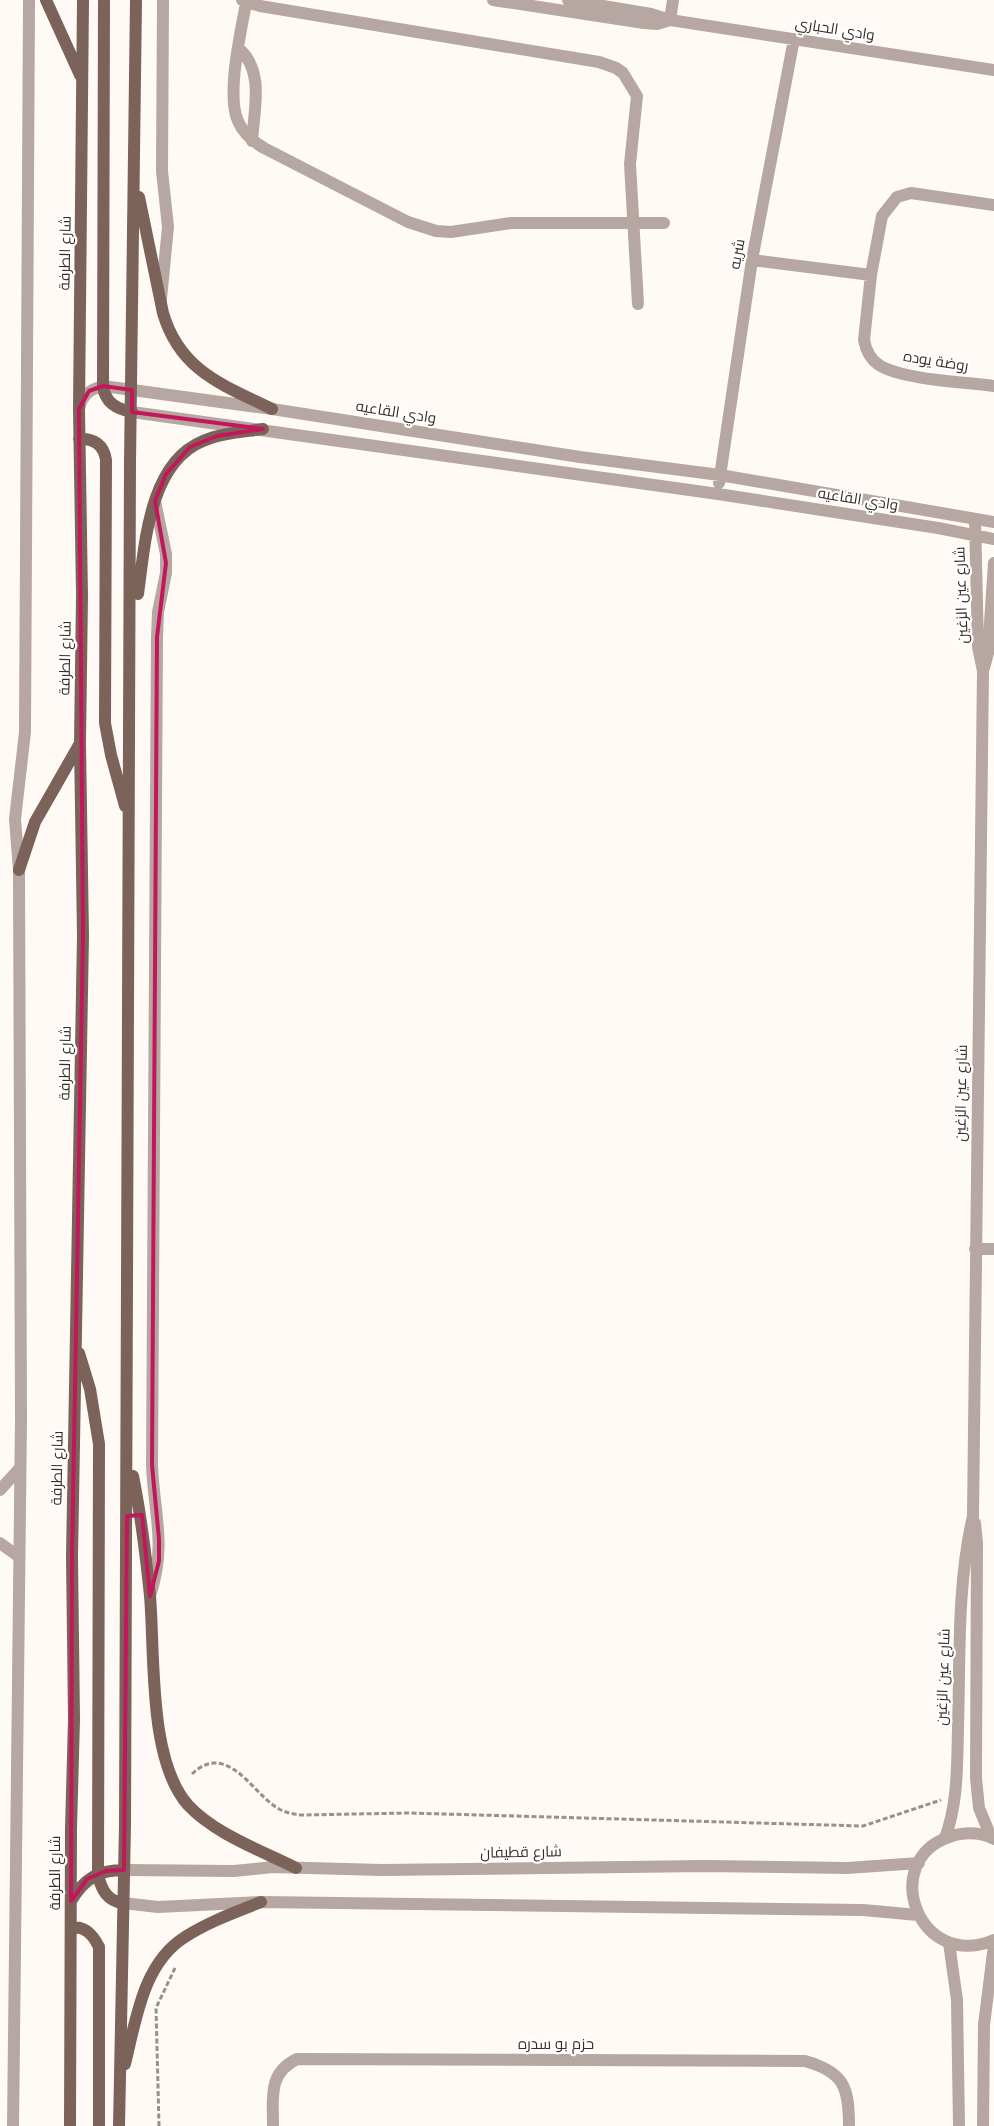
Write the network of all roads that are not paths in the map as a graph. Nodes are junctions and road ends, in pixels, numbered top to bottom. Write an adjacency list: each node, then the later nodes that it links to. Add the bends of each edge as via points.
1 (29, 0): 45 (street, via 25,732 15,819)
2 (46, 0): 15 (main road)
3 (83, 0): 15 (main road, شارع الطرفة)
4 (104, 0): 25 (main road)
5 (136, 0): 17 (main road)
6 (163, 0): 23 (street, via 162,171 168,227)
7 (493, 0): 11 (street, وادي الحباري, via 644,24)
8 (568, 0): 11 (street, وادي الحباري)
9 (673, 0): 11 (street)
10 (244, 1): 13 (street); 19 (street, via 599,62 616,68 629,80 636,96 630,164)
11 (670, 20): 12 (street, وادي الحباري)
12 (794, 39): 14 (street, وادي الحباري); 21 (street, شريه)
13 (238, 48): 16 (street, via 234,106 240,125); 16 (street, via 250,60 255,73)
14 (994, 70)
15 (82, 78): 28 (main road, شارع الطرفة)
16 (252, 141): 19 (street, via 408,222 436,231 451,232 512,223)
17 (134, 171): 23 (main road); 27 (main road)
18 (994, 204): 22 (street, روضة يوده, via 911,193 897,197 882,216)
19 (635, 223): 20 (street); 24 (street)
20 (664, 223)
21 (752, 260): 22 (street); 33 (street, شريه)
22 (871, 275): 26 (street, روضة يوده, via 864,340 871,358 900,373)
23 (161, 304): 29 (main road, via 174,341 195,367)
24 (638, 304)
25 (103, 386): 27 (street, وادي القاعيه); 28 (street, via 89,391); 30 (main road, via 112,405)
26 (994, 386)
27 (132, 390): 29 (street, وادي القاعيه); 30 (main road)
28 (79, 409): 32 (main road, شارع الطرفة)
29 (272, 409): 33 (street, وادي القاعيه, via 580,457)
30 (132, 412): 31 (street, وادي القاعيه); 41 (main road)
31 (263, 429): 34 (street, وادي القاعيه); 35 (main road, via 217,436 190,448 166,474)
32 (79, 439): 43 (main road, شارع الطرفة); 44 (main road, via 99,444 106,460 105,723)
33 (720, 475): 34 (street); 36 (street, وادي القاعيه)
34 (718, 494): 38 (street, وادي القاعيه)
35 (155, 501): 41 (main road); 55 (street, via 166,563 157,637 152,1465 159,1561)
36 (975, 519): 37 (street, وادي القاعيه); 38 (street, شارع عين الزغين)
37 (994, 522)
38 (975, 535): 39 (street, وادي القاعيه); 42 (street, شارع عين الزغين, via 978,647)
39 (994, 539)
40 (994, 563): 42 (street, شارع عين الزغين, via 988,653)
41 (131, 638): 44 (main road)
42 (983, 671): 46 (street, شارع عين الزغين)
43 (80, 743): 45 (main road, via 35,822); 48 (main road, شارع الطرفة, via 83,936)
44 (129, 820): 49 (main road)
45 (19, 870): 50 (street)
46 (975, 1249): 47 (street); 52 (street, شارع عين الزغين)
47 (994, 1249)
48 (76, 1341): 61 (main road, via 90,1389 98,1444); 62 (main road, شارع الطرفة)
49 (127, 1448): 55 (main road); 60 (main road)
50 (20, 1468): 51 (street); 54 (street)
51 (0, 1490)
52 (973, 1516): 56 (street, شارع عين الزغين, via 968,1538 962,1616 956,1796); 57 (street, شارع عين الزغين, via 977,1543 976,1778 979,1808)
53 (0, 1543): 54 (street)
54 (18, 1556): 71 (street)
55 (150, 1596): 59 (main road, via 160,1735 174,1784 190,1806 219,1830)
56 (945, 1838): 57 (street, via 968,1833); 58 (street, via 935,1844)
57 (992, 1838)
58 (919, 1863): 59 (street, شارع قطيفان, via 840,1868); 65 (street, via 912,1886)
59 (296, 1868): 60 (street, شارع قطيفان)
60 (124, 1870): 61 (main road); 64 (main road)
61 (98, 1873): 62 (main road, via 87,1879); 64 (main road, via 105,1893 112,1900)
62 (71, 1900): 66 (main road, شارع الطرفة)
63 (261, 1902): 64 (street, via 158,1907); 65 (street, via 863,1910); 70 (main road, via 186,1936 163,1956 149,1979 142,2000)
64 (123, 1903): 70 (main road)
65 (918, 1915): 68 (street, via 929,1930)
66 (71, 1928): 72 (main road, شارع الطرفة); 73 (main road, via 85,1930 99,1947)
67 (994, 1940): 68 (street, via 973,1946)
68 (949, 1943): 77 (street, via 958,2000)
69 (994, 1945): 78 (street, via 984,2024)
70 (119, 2088): 74 (main road)
71 (14, 2126)
72 (70, 2126)
73 (98, 2126)
74 (119, 2126)
75 (273, 2126): 76 (street, حزم بو سدره, via 276,2077 284,2065 297,2059 307,2059 805,2061 825,2067 840,2080 849,2098)
76 (849, 2126)
77 (959, 2126)
78 (983, 2126)

